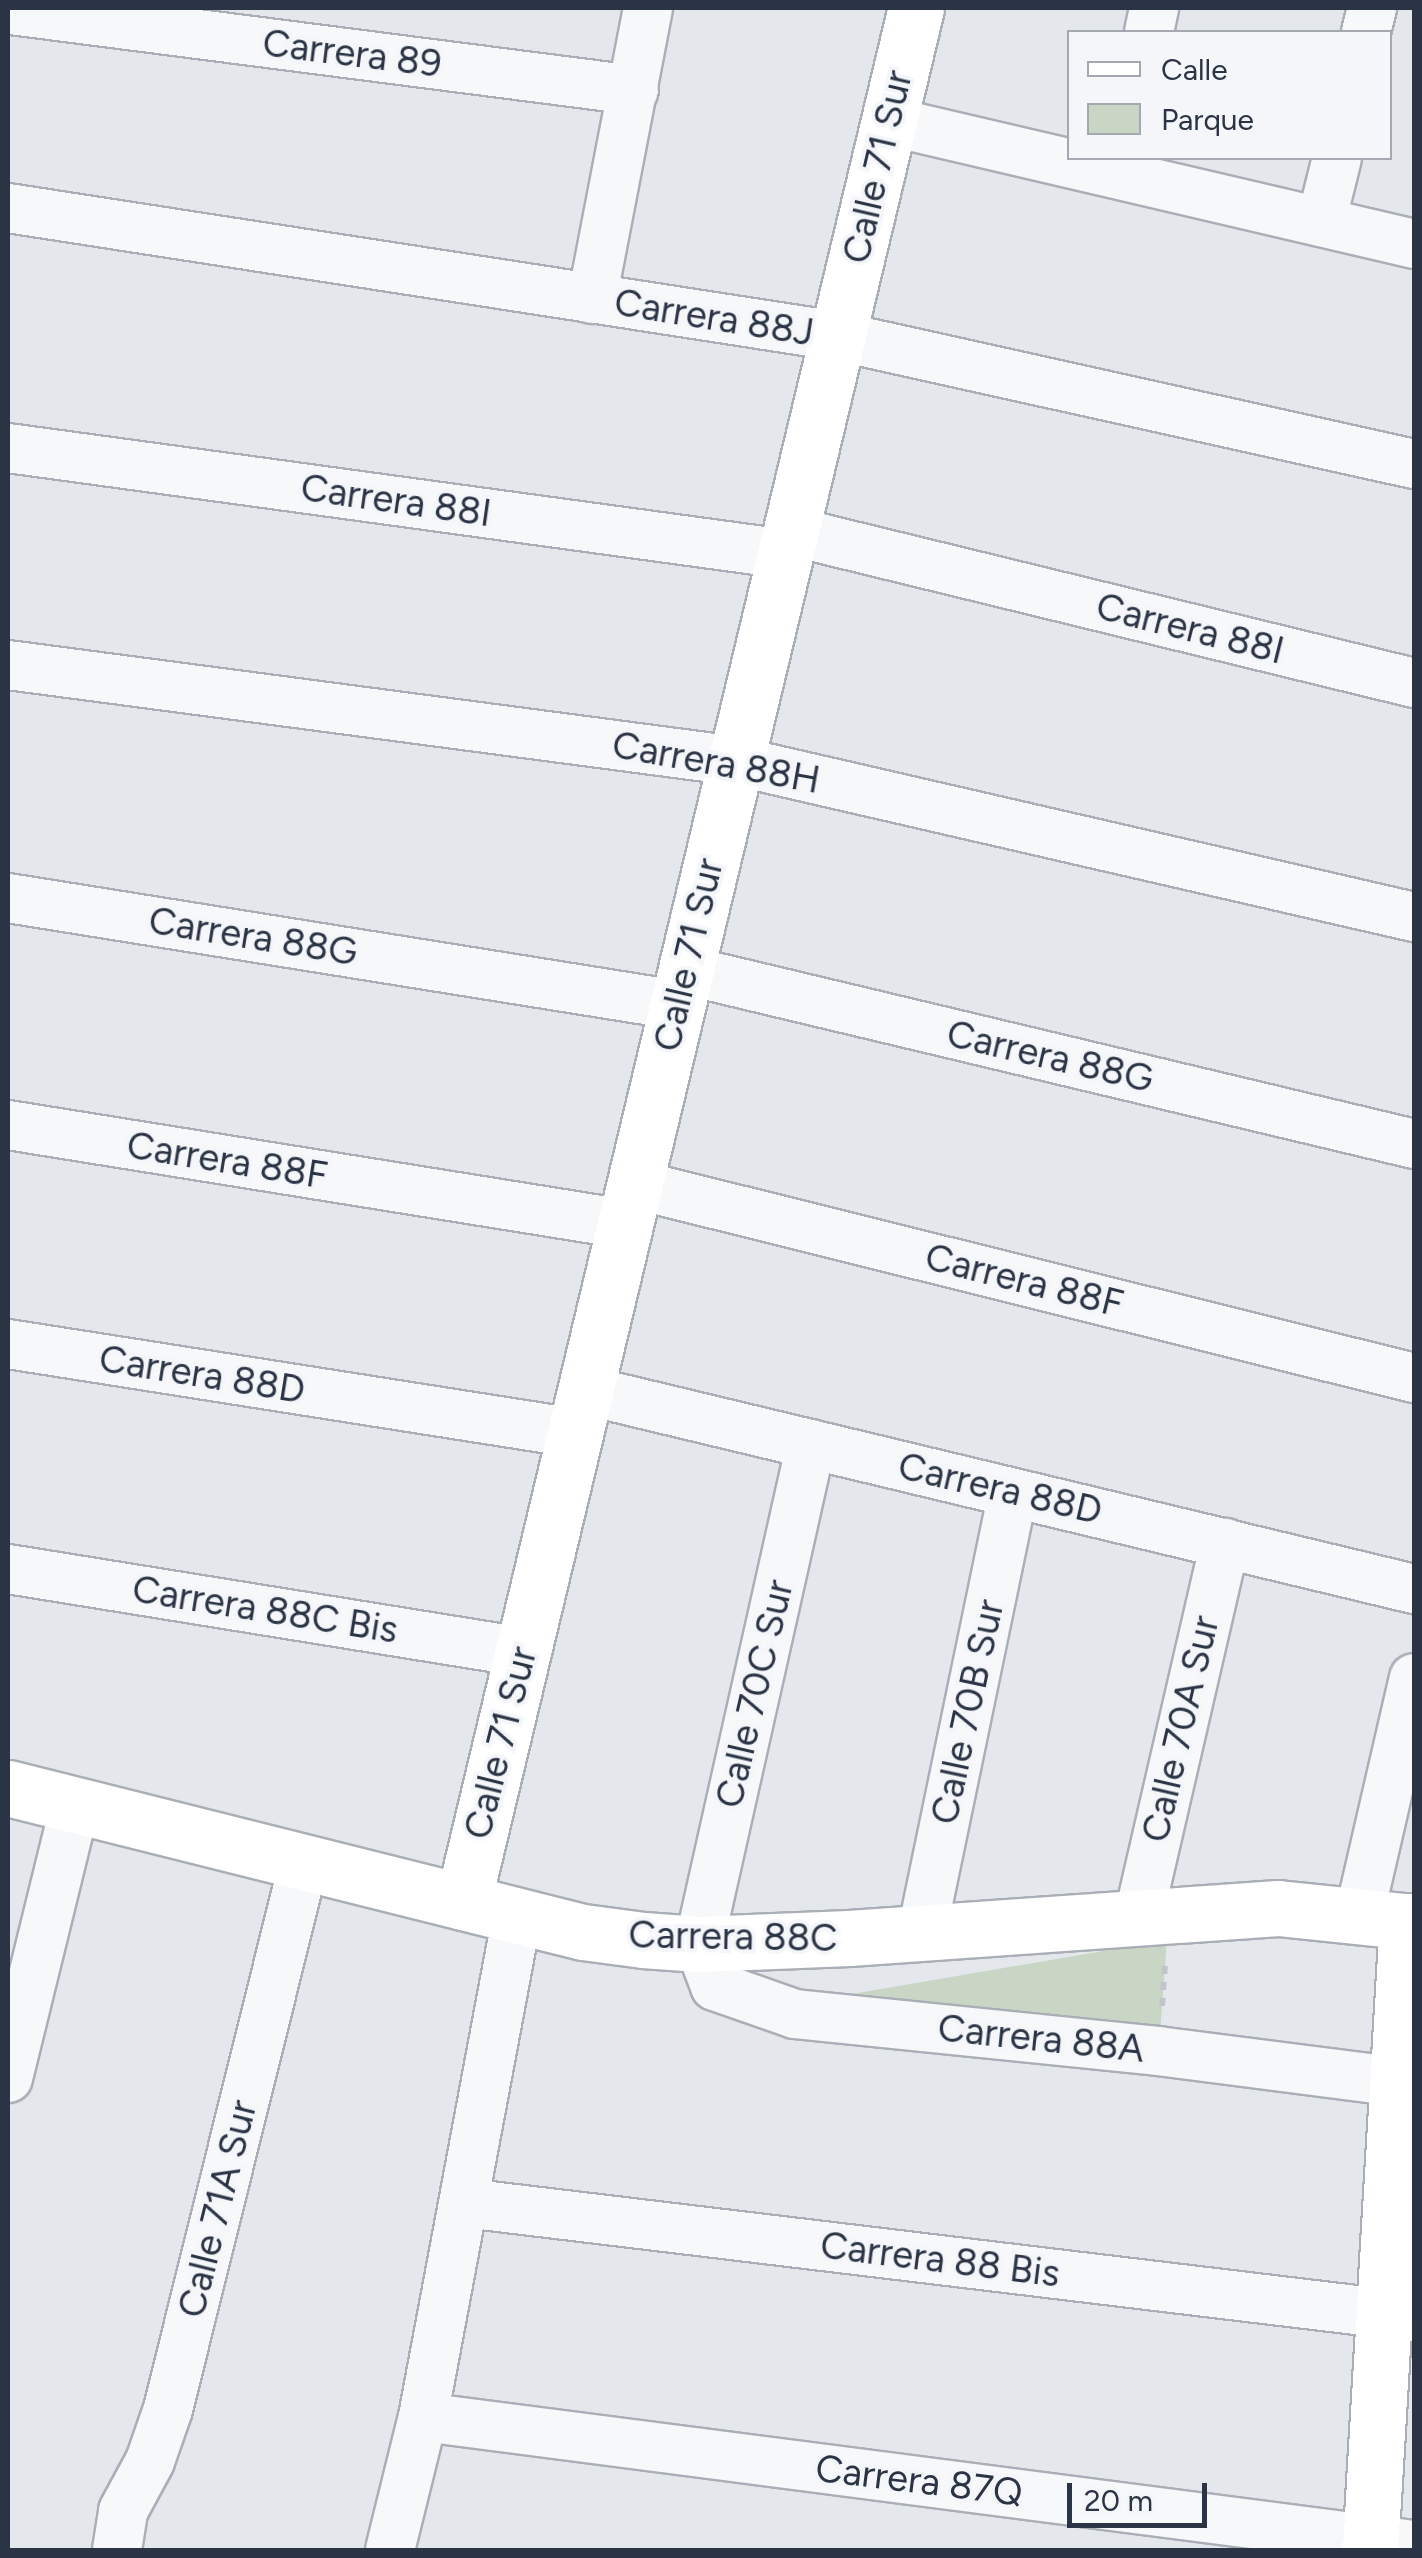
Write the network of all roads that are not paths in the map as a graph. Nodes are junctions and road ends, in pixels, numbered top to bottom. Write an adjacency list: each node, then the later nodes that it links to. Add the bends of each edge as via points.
1 (648, 8): 4 (street)
2 (916, 8): 5 (street, Calle 71 Sur)
3 (10, 17): 4 (street, Carrera 89)
4 (634, 90): 13 (street)
5 (888, 121): 6 (street); 14 (street, Calle 71 Sur)
6 (1067, 156)
7 (1089, 160): 9 (street)
8 (1336, 160): 11 (street)
9 (1120, 166): 11 (street)
10 (8, 208): 13 (street, Carrera 88J)
11 (1321, 222): 12 (street)
12 (1414, 244)
13 (592, 299): 14 (street, Carrera 88J)
14 (837, 336): 16 (street, Carrera 88J); 17 (street, Calle 71 Sur)
15 (8, 448): 17 (street, Carrera 88I)
16 (1414, 464)
17 (788, 543): 19 (street, Carrera 88I); 20 (street, Calle 71 Sur)
18 (8, 665): 20 (street, Carrera 88H)
19 (1414, 683)
20 (736, 761): 22 (street, Carrera 88H); 23 (street, Calle 71 Sur)
21 (8, 898): 23 (street, Carrera 88G)
22 (1414, 917)
23 (681, 988): 25 (street, Carrera 88G); 26 (street, Calle 71 Sur)
24 (8, 1126): 26 (street, Carrera 88F)
25 (1414, 1144)
26 (630, 1204): 28 (street, Carrera 88F); 29 (street, Calle 71 Sur)
27 (8, 1344): 29 (street, Carrera 88D)
28 (1414, 1378)
29 (580, 1411): 30 (street, Carrera 88D); 35 (street, Calle 71 Sur)
30 (811, 1444): 31 (street, Carrera 88D); 45 (street, Calle 70C Sur)
31 (1014, 1492): 32 (street, Carrera 88D); 44 (street, Calle 70B Sur)
32 (1225, 1544): 34 (street, Carrera 88D); 41 (street, Calle 70A Sur)
33 (8, 1569): 35 (street, Carrera 88C Bis)
34 (1414, 1589)
35 (523, 1652): 40 (street, Calle 71 Sur)
36 (1414, 1678): 43 (street)
37 (8, 1788): 38 (street, Carrera 88C)
38 (76, 1805): 39 (street, Carrera 88C); 46 (street)
39 (304, 1862): 40 (street, Carrera 88C); 53 (street, Calle 71A Sur, via 168,2409 123,2511)
40 (463, 1902): 42 (street, Carrera 88C)
41 (1154, 1914): 43 (street, Carrera 88C, via 1278,1908); 44 (street, Carrera 88C)
42 (517, 1916): 45 (street, Carrera 88C, via 583,1932); 49 (street)
43 (1393, 1920): 48 (street)
44 (922, 1932): 45 (street, Carrera 88C)
45 (699, 1944): 48 (street, Carrera 88A, via 715,1986 795,2014)
46 (13, 2029): 47 (street)
47 (8, 2078)
48 (1406, 2083): 50 (street)
49 (465, 2203): 50 (street, Carrera 88 Bis); 51 (street)
50 (1399, 2315): 52 (street)
51 (423, 2418): 52 (street, Carrera 87Q); 54 (street)
52 (1385, 2545)
53 (117, 2550)
54 (390, 2550)

